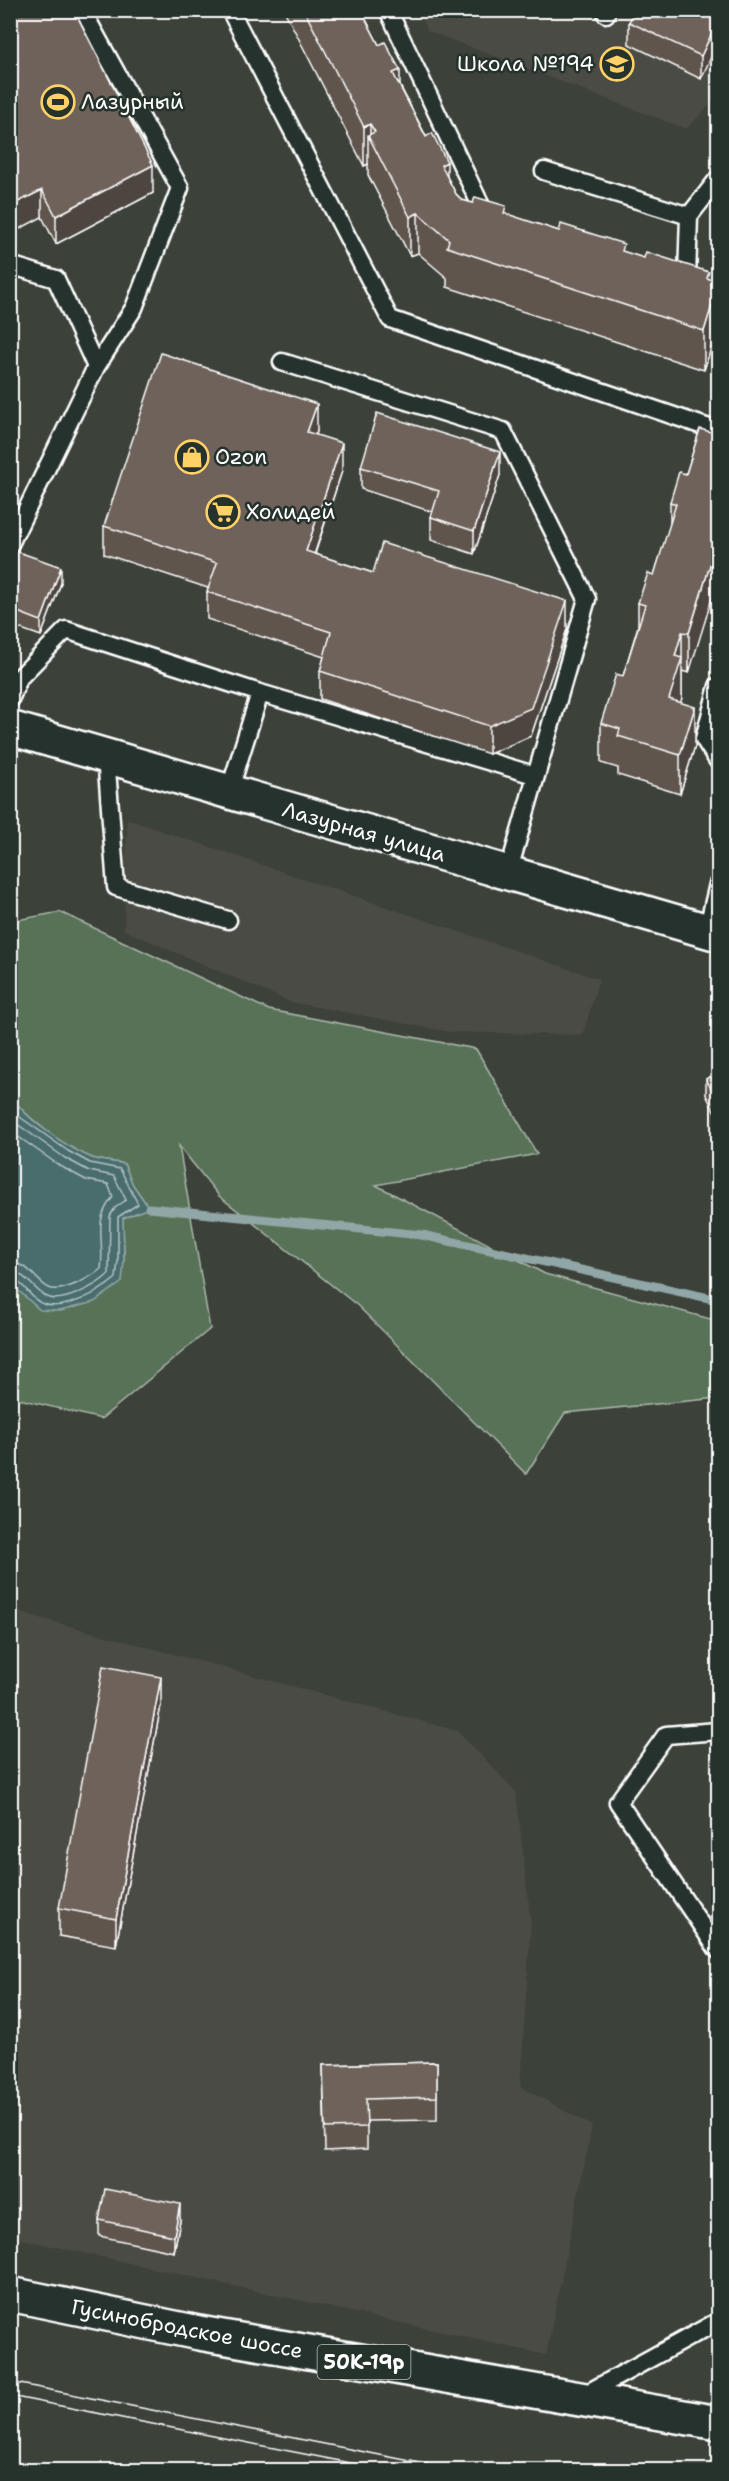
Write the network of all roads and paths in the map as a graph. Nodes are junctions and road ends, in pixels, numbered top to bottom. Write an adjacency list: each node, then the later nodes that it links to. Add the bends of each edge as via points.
1 (82, 10): 11 (lane, via 180,188 134,308)
2 (230, 10): 12 (lane, via 390,319)
3 (388, 10): 7 (lane, via 483,210)
4 (544, 171): 6 (lane)
5 (718, 179): 6 (lane)
6 (688, 216): 9 (lane, via 681,275)
7 (506, 217)
8 (10, 265): 11 (lane, via 56,279)
9 (703, 292)
10 (282, 362): 20 (lane, via 503,430 587,598)
11 (96, 367): 13 (lane)
12 (718, 431)
13 (10, 544)
14 (718, 686): 19 (lane, via 704,739)
15 (260, 693): 16 (lane, via 66,630 19,678); 20 (lane); 21 (lane)
16 (10, 700)
17 (10, 728): 18 (street, Лазурная улица)
18 (106, 756): 21 (street, Лазурная улица); 24 (lane, via 116,887)
19 (718, 761)
20 (534, 775): 22 (lane)
21 (229, 792): 22 (street, Лазурная улица)
22 (508, 873): 25 (street, Лазурная улица)
23 (718, 884): 25 (lane)
24 (228, 920)
25 (713, 933)
26 (718, 1731): 27 (lane, via 666,1734 618,1802)
27 (718, 1950)
28 (10, 2294): 30 (street, Гусинобродское шоссе / 50К-19р, via 199,2333)
29 (718, 2325): 30 (lane, via 713,2324)
30 (578, 2399): 31 (street, Гусинобродское шоссе / 50К-19р)
31 (718, 2423)

